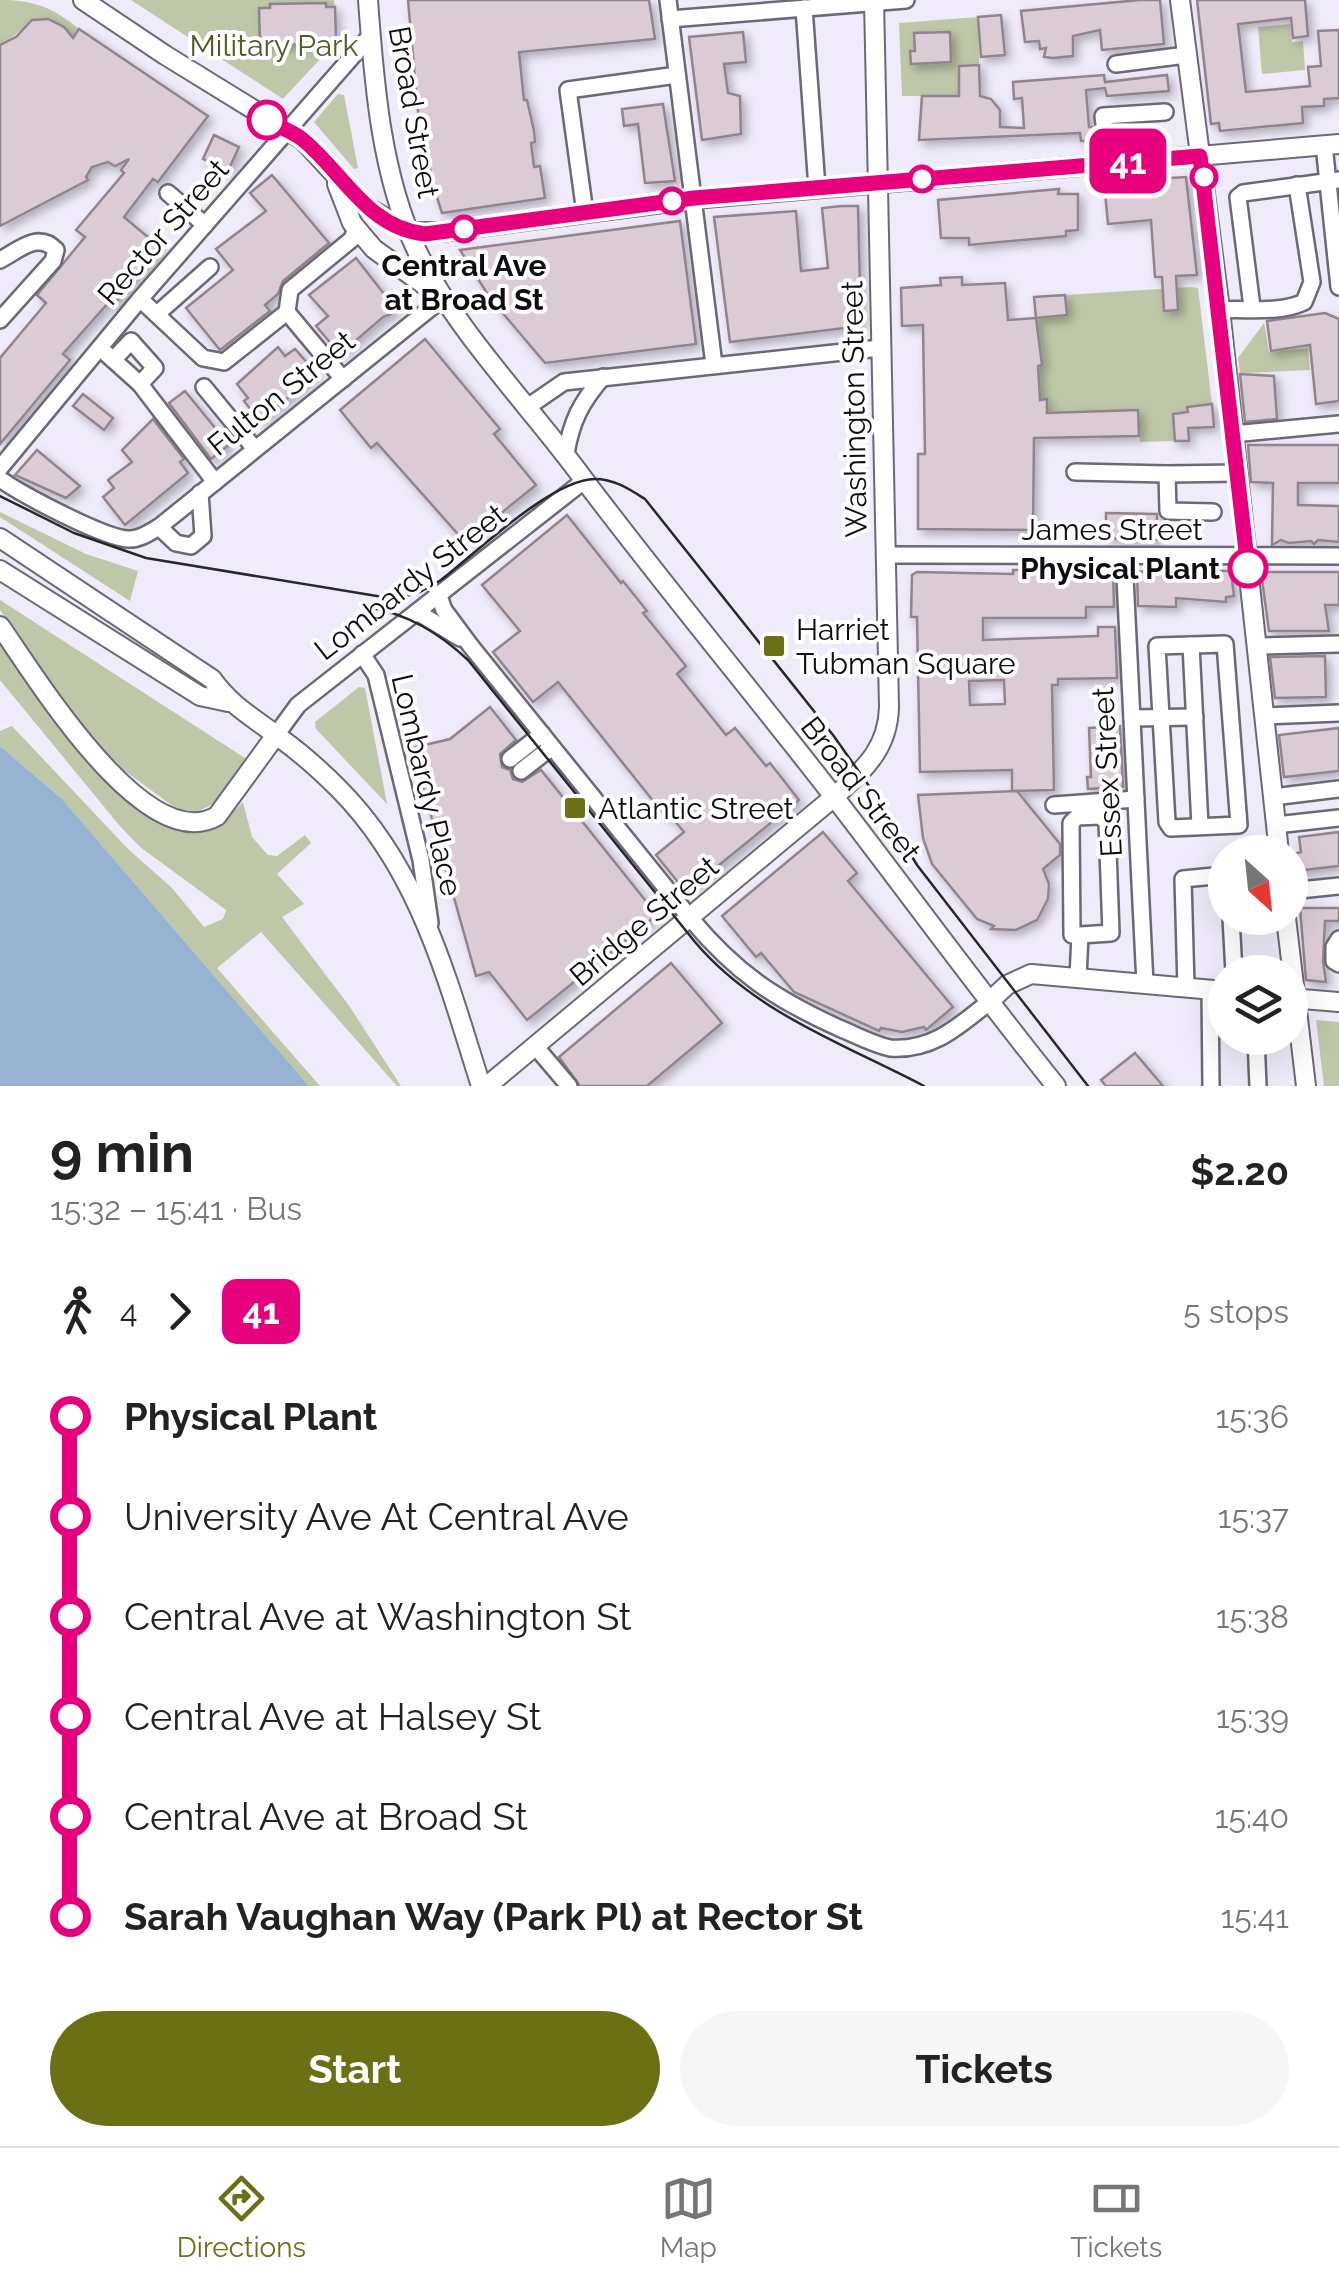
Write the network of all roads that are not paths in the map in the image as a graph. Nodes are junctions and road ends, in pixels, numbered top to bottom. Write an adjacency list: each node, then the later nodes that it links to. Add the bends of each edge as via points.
1 (82, 0): 14 (main road)
2 (368, 0): 9 (main road, Broad Street)
3 (668, 0): 8 (street)
4 (906, 0): 6 (street)
5 (1180, 0): 10 (main road)
6 (874, 1): 7 (street); 20 (main road, Washington Street)
7 (804, 8): 8 (street); 22 (street)
8 (670, 19): 12 (street)
9 (370, 35): 14 (street, Rector Street); 29 (main road, Broad Street, via 384,138)
10 (1186, 55): 11 (street); 16 (main road)
11 (1116, 64)
12 (677, 75): 24 (street); 26 (street, via 568,90)
13 (1165, 112): 17 (street, via 1103,116)
14 (287, 131): 18 (main road, via 304,140); 27 (street, Rector Street)
15 (1332, 144): 16 (main road); 19 (street)
16 (1200, 156): 17 (main road); 36 (main road)
17 (1109, 163): 20 (main road)
18 (333, 174): 28 (main road); 29 (main road, via 362,204)
19 (1333, 181): 21 (street); 25 (street)
20 (878, 182): 22 (main road); 41 (main road, Washington Street)
21 (1297, 185): 35 (street, via 1238,197); 35 (street, via 1311,288 1299,305)
22 (817, 188): 24 (main road)
23 (168, 194): 27 (street)
24 (694, 198): 26 (main road); 43 (street)
25 (1334, 205): 32 (street)
26 (585, 213): 29 (main road)
27 (205, 225): 34 (street, Rector Street)
28 (356, 228): 33 (main road, via 374,250); 37 (street, via 352,239 290,290)
29 (409, 232): 33 (main road, Broad Street)
30 (0, 260): 39 (street, via 38,239 56,250 54,261)
31 (210, 267): 38 (street)
32 (1339, 287)
33 (443, 298): 45 (street, Fulton Street); 48 (main road)
34 (140, 299): 38 (street); 40 (street, Rector Street)
35 (1252, 307): 36 (street)
36 (1220, 310): 50 (main road)
37 (287, 312): 38 (street, via 224,362 203,358); 45 (street)
38 (157, 314)
39 (0, 320)
40 (100, 348): 42 (street); 53 (street, Rector Street)
41 (880, 348): 43 (street); 64 (main road, Washington Street)
42 (113, 360): 46 (street); 46 (street, via 130,341 154,365)
43 (714, 365): 44 (street)
44 (602, 377): 48 (street, via 564,382); 52 (street, via 578,410)
45 (343, 379): 51 (street, Fulton Street)
46 (140, 384): 59 (street)
47 (204, 387): 51 (street)
48 (529, 406): 52 (main road, Broad Street)
49 (1339, 424): 50 (street)
50 (1233, 434): 55 (main road)
51 (255, 450): 59 (street, Fulton Street)
52 (566, 454): 58 (main road, Broad Street)
53 (0, 468)
54 (1075, 472): 56 (street)
55 (1238, 473): 56 (street); 67 (main road)
56 (1167, 474): 61 (street, via 1168,511)
57 (0, 479): 62 (street, via 25,498 119,538)
58 (585, 480): 69 (street, Lombardy Street); 88 (main road, Broad Street)
59 (215, 482): 60 (street, Fulton Street)
60 (200, 493): 62 (street, Fulton Street); 62 (street, Fulton Street, via 205,527 198,542 176,543)
61 (1212, 512)
62 (159, 526)
63 (0, 538): 77 (main road, via 212,679)
64 (885, 555): 66 (street, James Street); 88 (main road, Washington Street, via 886,735 873,760)
65 (1339, 556): 67 (street, James Street)
66 (1124, 557): 67 (street, James Street); 81 (street, Essex Street)
67 (1246, 557): 75 (main road)
68 (0, 570): 77 (main road, via 200,696)
69 (439, 596): 70 (street, Lombardy Street); 72 (street)
70 (417, 612): 72 (street); 76 (street, Lombardy Street)
71 (0, 626): 83 (main road, via 104,768 181,822 216,816)
72 (470, 644): 84 (street)
73 (1339, 644): 75 (street)
74 (1191, 645): 80 (street); 82 (street, via 1157,646); 93 (street, via 1224,644 1240,824)
75 (1257, 646): 79 (main road)
76 (362, 654): 83 (street, Lombardy Street, via 298,704); 99 (street, Lombardy Place, via 376,675 421,860)
77 (228, 702): 83 (main road)
78 (1339, 713): 79 (street)
79 (1264, 716): 87 (main road)
80 (1195, 717): 82 (street); 93 (street)
81 (1132, 718): 82 (street); 89 (street, Essex Street)
82 (1162, 718): 93 (street, via 1168,824)
83 (276, 735): 99 (main road, via 374,828)
84 (547, 741): 85 (street); 98 (street)
85 (516, 765)
86 (1339, 789): 87 (street)
87 (1273, 797): 92 (main road)
88 (834, 798): 98 (main road, Bridge Street); 108 (main road, Broad Street)
89 (1136, 799): 90 (street); 104 (street, Essex Street)
90 (1054, 805)
91 (1339, 818): 92 (street)
92 (1276, 825): 94 (main road)
93 (1200, 826)
94 (1277, 835)
95 (1208, 877): 105 (street, via 1183,879)
96 (1339, 886): 97 (street)
97 (1308, 889)
98 (691, 918): 108 (street, via 730,962 779,1000 879,1046 932,1043); 110 (main road, Bridge Street)
99 (431, 932): 114 (main road)
100 (1076, 935): 100 (street, via 1111,933 1106,822 1100,816 1071,823); 103 (street)
101 (1339, 940): 102 (street)
102 (1339, 964)
103 (1074, 978): 104 (main road); 108 (main road, via 1023,976)
104 (1145, 984): 105 (main road)
105 (1186, 987): 106 (main road)
106 (1208, 989)
107 (1308, 999): 109 (main road)
108 (989, 1002): 116 (main road, Broad Street)
109 (1339, 1002)
110 (535, 1046): 114 (main road, Bridge Street); 115 (street)
111 (1214, 1055): 117 (street)
112 (1257, 1055): 118 (street)
113 (1301, 1055): 119 (main road)
114 (484, 1086)
115 (568, 1086)
116 (1056, 1086)
117 (1212, 1086)
118 (1258, 1086)
119 (1306, 1086)

